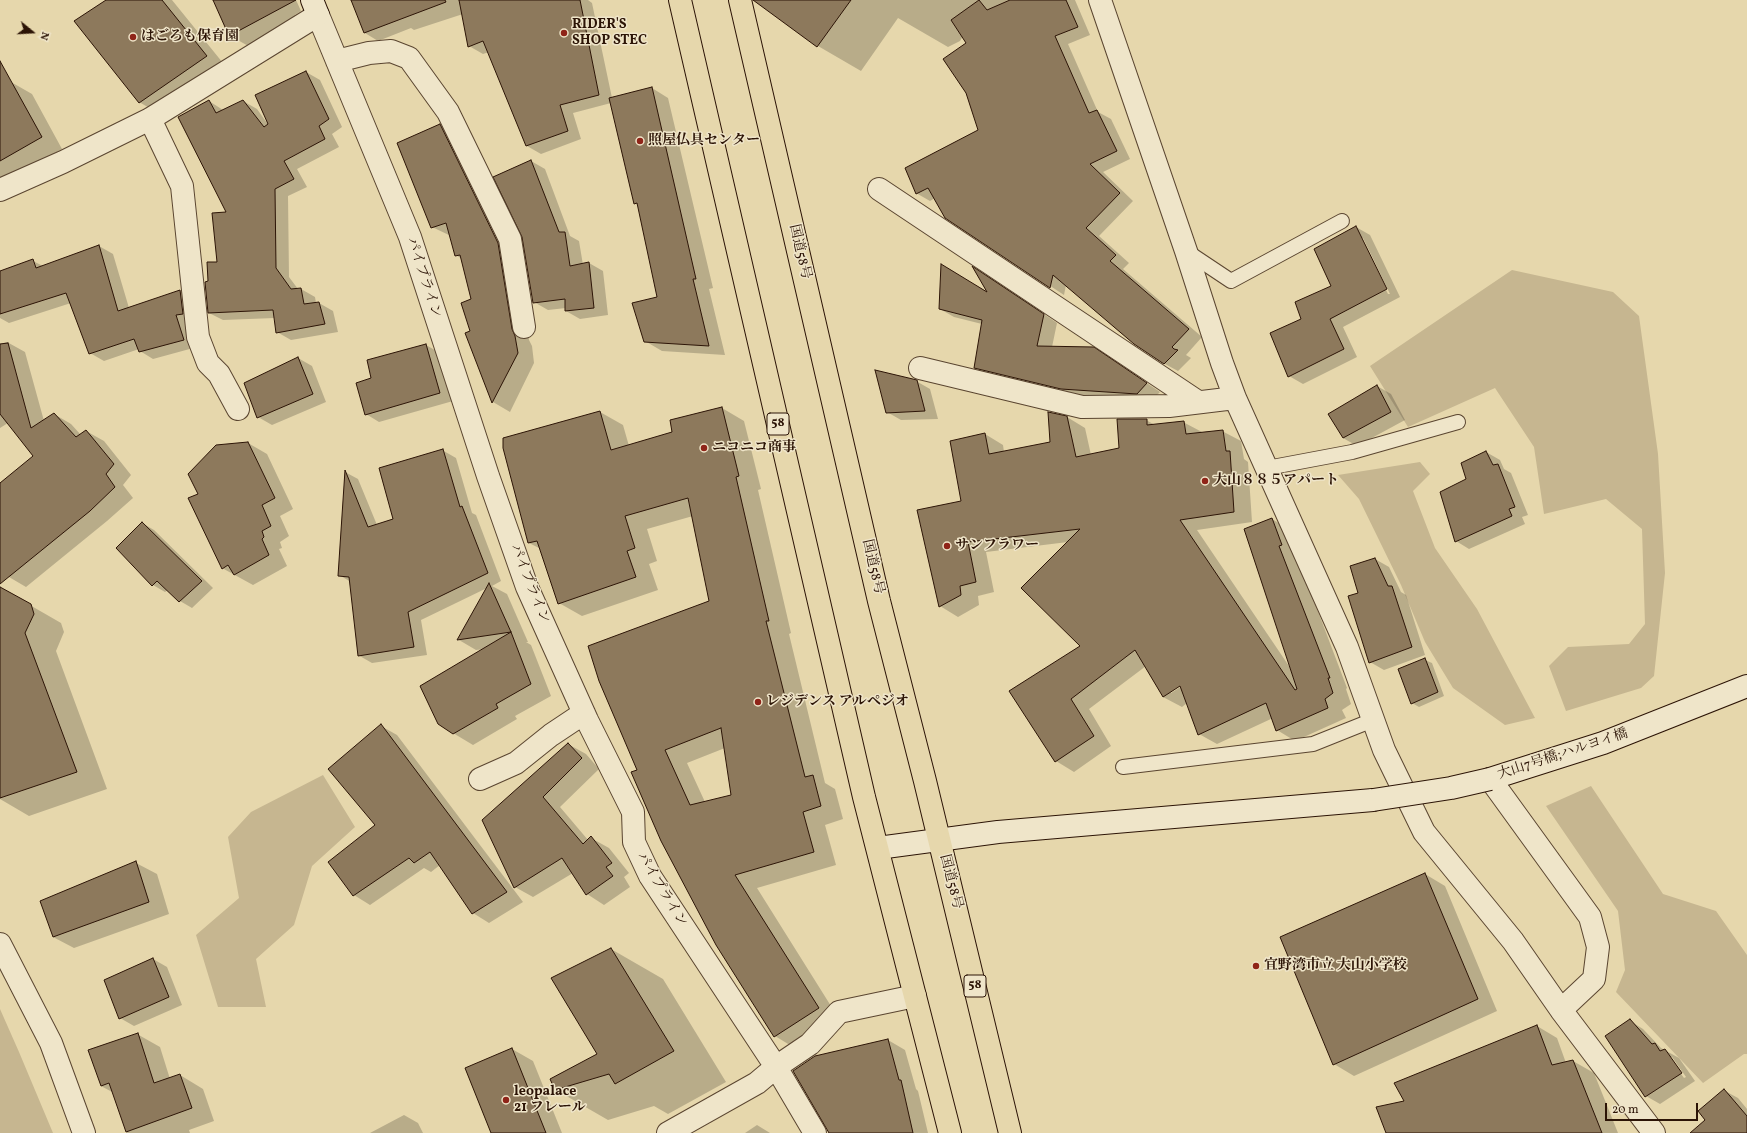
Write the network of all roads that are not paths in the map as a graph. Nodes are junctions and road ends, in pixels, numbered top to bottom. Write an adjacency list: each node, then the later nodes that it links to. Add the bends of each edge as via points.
1 (680, 0): 25 (highway, 58)
2 (740, 0): 24 (highway, 国道58号 / 58, via 879,601)
3 (1100, 0): 10 (street)
4 (315, 4): 5 (street, パイプライン); 6 (street)
5 (337, 61): 11 (street, via 390,51 409,58 448,112 510,239); 19 (street, パイプライン, via 410,237 527,587)
6 (150, 119): 8 (street); 15 (street, via 182,186 198,337 208,363 219,374)
7 (879, 189): 14 (street)
8 (0, 190)
9 (1342, 221): 10 (lane, via 1231,281)
10 (1186, 251): 13 (street)
11 (524, 327)
12 (920, 368): 14 (street, via 1082,407 1169,406)
13 (1235, 398): 14 (street); 17 (street)
14 (1198, 402)
15 (238, 408)
16 (1458, 422): 17 (lane, via 1352,452)
17 (1266, 468): 20 (street, via 1347,647)
18 (1747, 686): 23 (street, 大山7号橋;ハルヨイ橋, via 1603,743)
19 (584, 713): 22 (street, via 551,734 516,763); 29 (street, パイプライン, via 633,812 634,842 650,876)
20 (1373, 720): 21 (lane, via 1313,744); 28 (street, via 1384,750 1424,832 1513,942)
21 (1123, 766)
22 (480, 779)
23 (1490, 779): 24 (street, 大山7号橋;ハルヨイ橋, bridge, via 1373,800 998,832); 28 (street, via 1590,917 1598,947 1594,979)
24 (939, 840): 25 (street, 大山7号橋;ハルヨイ橋); 34 (highway, 国道58号 / 58)
25 (878, 848): 27 (highway, 58)
26 (0, 944): 30 (street, via 51,1043)
27 (915, 996): 29 (street, via 839,1012 810,1044); 33 (highway, 58)
28 (1561, 1010): 35 (street)
29 (776, 1067): 31 (street, via 756,1084); 32 (street, パイプライン)
30 (84, 1133)
31 (668, 1133)
32 (815, 1133)
33 (950, 1133)
34 (1010, 1133)
35 (1654, 1133)

